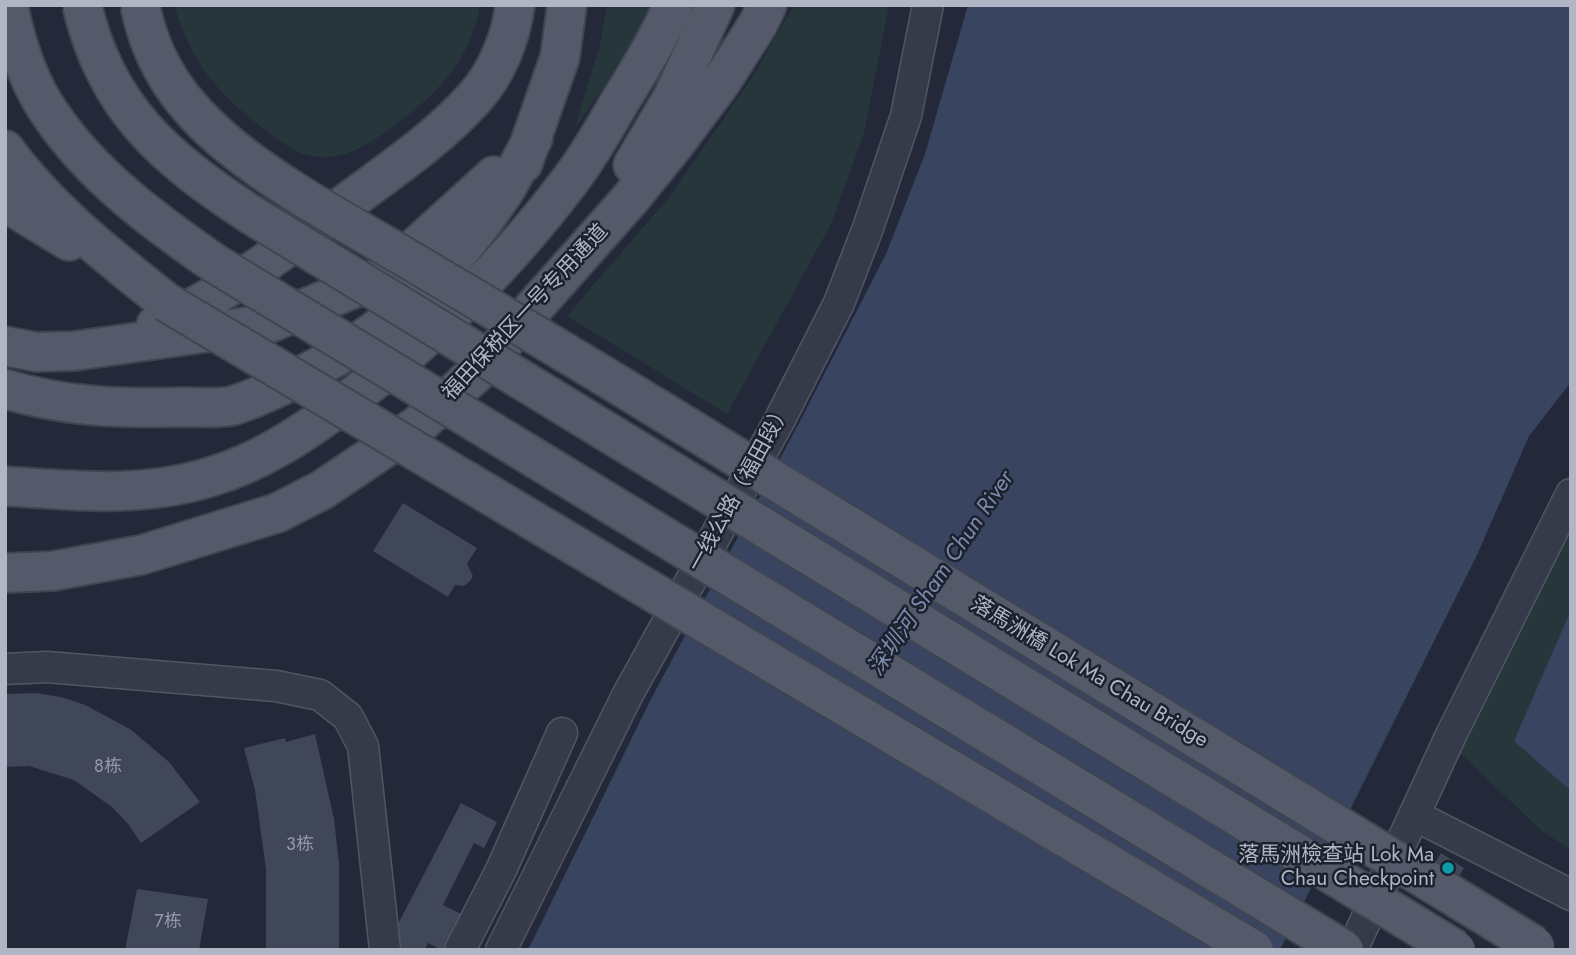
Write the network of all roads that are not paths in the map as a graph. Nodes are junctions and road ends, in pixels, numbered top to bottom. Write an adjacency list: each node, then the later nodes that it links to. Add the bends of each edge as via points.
1 (8, 5): 33 (main road, bridge, via 30,79 51,115 123,194 169,232)
2 (82, 5): 35 (main road, bridge, via 88,33 116,93 138,123 203,183)
3 (140, 5): 28 (main road, 落馬洲橋 Lok Ma Chau Bridge, bridge, via 150,45 170,83 195,114 263,171)
4 (515, 5): 17 (main road, via 500,57 477,95 413,154 262,266 205,301 159,324)
5 (567, 5): 10 (main road, via 560,57)
6 (715, 5): 13 (main road, via 673,97)
7 (767, 5): 13 (main road, 福田保税区一号专用通道, via 721,82 677,141)
8 (928, 5): 26 (street, 一线公路（福田段）, via 905,116 839,303 628,694)
9 (668, 17): 15 (main road, via 573,177 506,257)
10 (533, 138): 15 (main road, via 489,242); 17 (main road, via 384,276 267,324); 18 (main road, via 500,197 427,287 374,333 288,383 232,406 148,408 40,400)
11 (5, 150): 14 (main road, via 59,212)
12 (5, 202): 14 (main road)
13 (547, 295): 21 (main road, 福田保税区一号专用通道, via 475,374 417,426 323,490 277,513 141,555 52,571)
14 (166, 302): 32 (main road, bridge)
15 (432, 331): 19 (main road, via 318,423 246,465 172,487 128,492)
16 (5, 346): 17 (main road, via 36,352)
17 (74, 351)
18 (5, 389)
19 (5, 486)
20 (1571, 494): 24 (street)
21 (5, 573)
22 (5, 669): 29 (street, via 47,667 276,686 320,695 348,717 363,746)
23 (562, 733): 25 (street)
24 (1414, 815): 27 (street); 34 (street)
25 (501, 870): 26 (street); 30 (street)
26 (534, 884): 31 (street, 一线公路（福田段）)
27 (1571, 895)
28 (1538, 948)
29 (385, 950)
30 (460, 950)
31 (501, 950)
32 (1254, 950)
33 (1344, 950)
34 (1352, 950)
35 (1456, 950)

